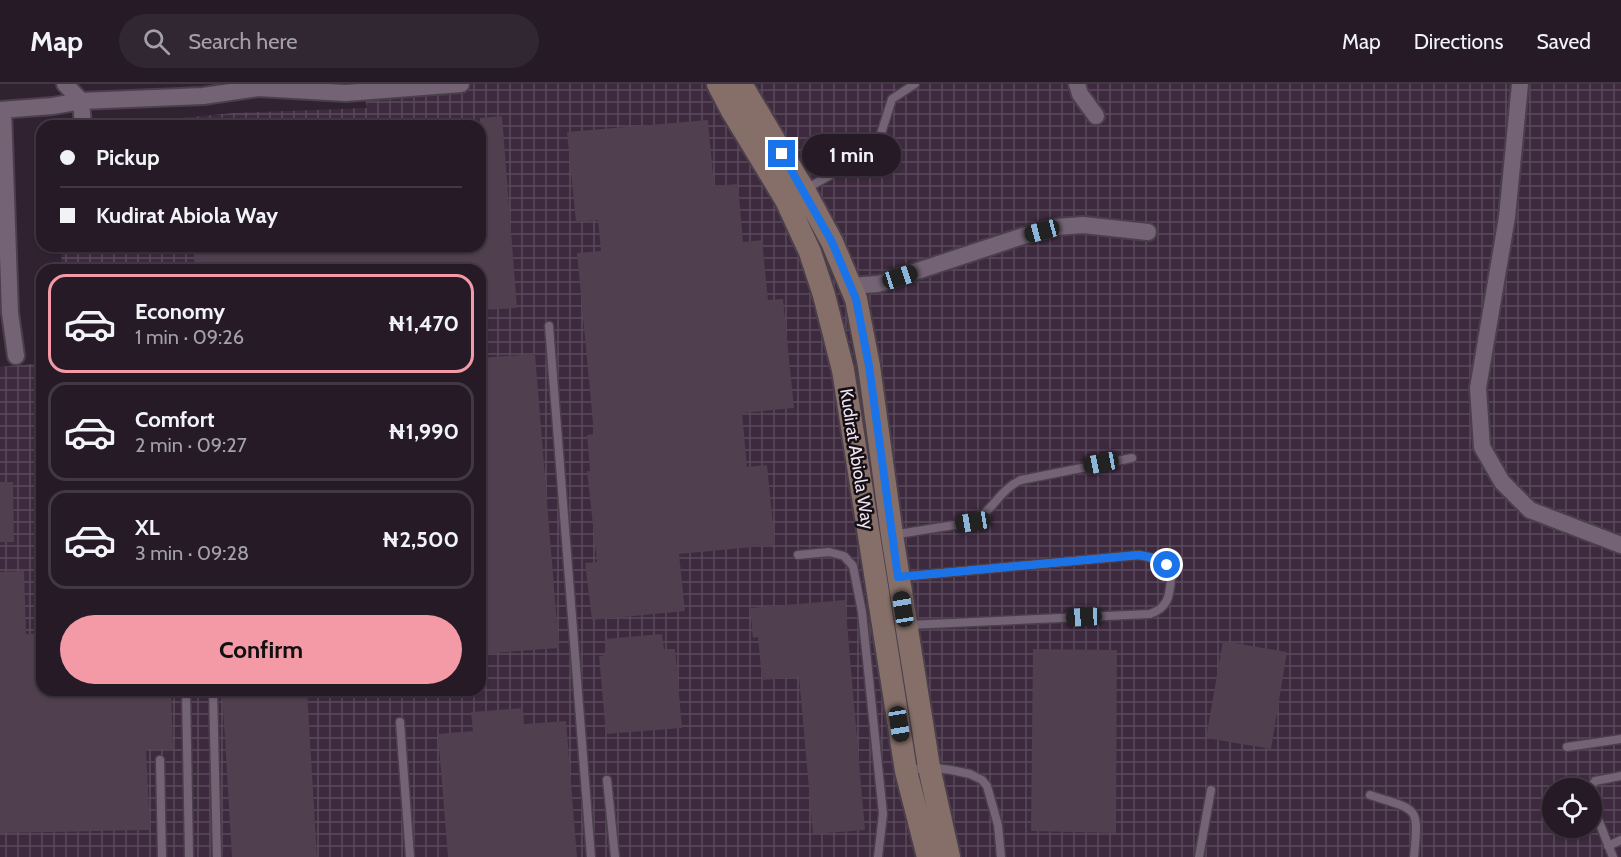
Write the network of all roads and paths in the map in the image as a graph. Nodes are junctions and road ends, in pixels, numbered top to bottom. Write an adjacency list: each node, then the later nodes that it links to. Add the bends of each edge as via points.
1 (65, 84): 10 (street)
2 (461, 84): 8 (street)
3 (718, 84): 33 (main road, Kudirat Abiola Way, via 786,200 824,295 843,370)
4 (741, 84): 14 (main road, Kudirat Abiola Way)
5 (915, 84): 14 (lane, via 892,99 878,143 871,152)
6 (1077, 84): 12 (street)
7 (1521, 84): 22 (street, via 1507,217 1478,388 1482,447 1502,482 1530,510)
8 (440, 85): 9 (street)
9 (345, 88): 10 (street, via 258,88 203,96)
10 (81, 101): 11 (street); 13 (street)
11 (2, 110): 17 (street)
12 (1096, 116)
13 (83, 120)
14 (804, 190): 16 (main road, Kudirat Abiola Way)
15 (1148, 232): 16 (street, via 1057,226 878,284)
16 (850, 286): 21 (main road, Kudirat Abiola Way, via 869,366)
17 (5, 313): 19 (street)
18 (549, 326): 46 (lane)
19 (16, 356)
20 (1131, 458): 21 (lane, via 1021,480 1006,489 973,522)
21 (892, 535): 24 (main road, Kudirat Abiola Way)
22 (1621, 545)
23 (798, 555): 48 (lane, via 829,552 844,556 853,566 862,612 883,814)
24 (898, 577): 25 (main road, Kudirat Abiola Way); 25 (lane, via 1139,555 1155,558 1173,572 1168,602 1150,614)
25 (906, 625): 32 (main road, Kudirat Abiola Way)
26 (186, 696): 43 (lane)
27 (213, 696): 44 (lane)
28 (400, 722): 45 (lane)
29 (1621, 740): 30 (lane)
30 (1567, 747)
31 (160, 760): 42 (lane)
32 (929, 767): 33 (lane); 50 (main road, Kudirat Abiola Way); 51 (lane, via 970,774 987,786 998,825)
33 (906, 771): 49 (main road, Kudirat Abiola Way)
34 (1621, 776): 36 (lane)
35 (607, 780): 47 (lane)
36 (1602, 780)
37 (1211, 790): 52 (lane)
38 (1370, 795): 53 (lane, via 1415,814)
39 (1602, 830): 41 (lane)
40 (1621, 840): 41 (lane)
41 (1608, 846): 54 (lane)
42 (162, 857)
43 (189, 857)
44 (217, 857)
45 (410, 857)
46 (591, 857)
47 (615, 857)
48 (878, 857)
49 (928, 857)
50 (948, 857)
51 (1001, 857)
52 (1199, 857)
53 (1414, 857)
54 (1612, 857)

